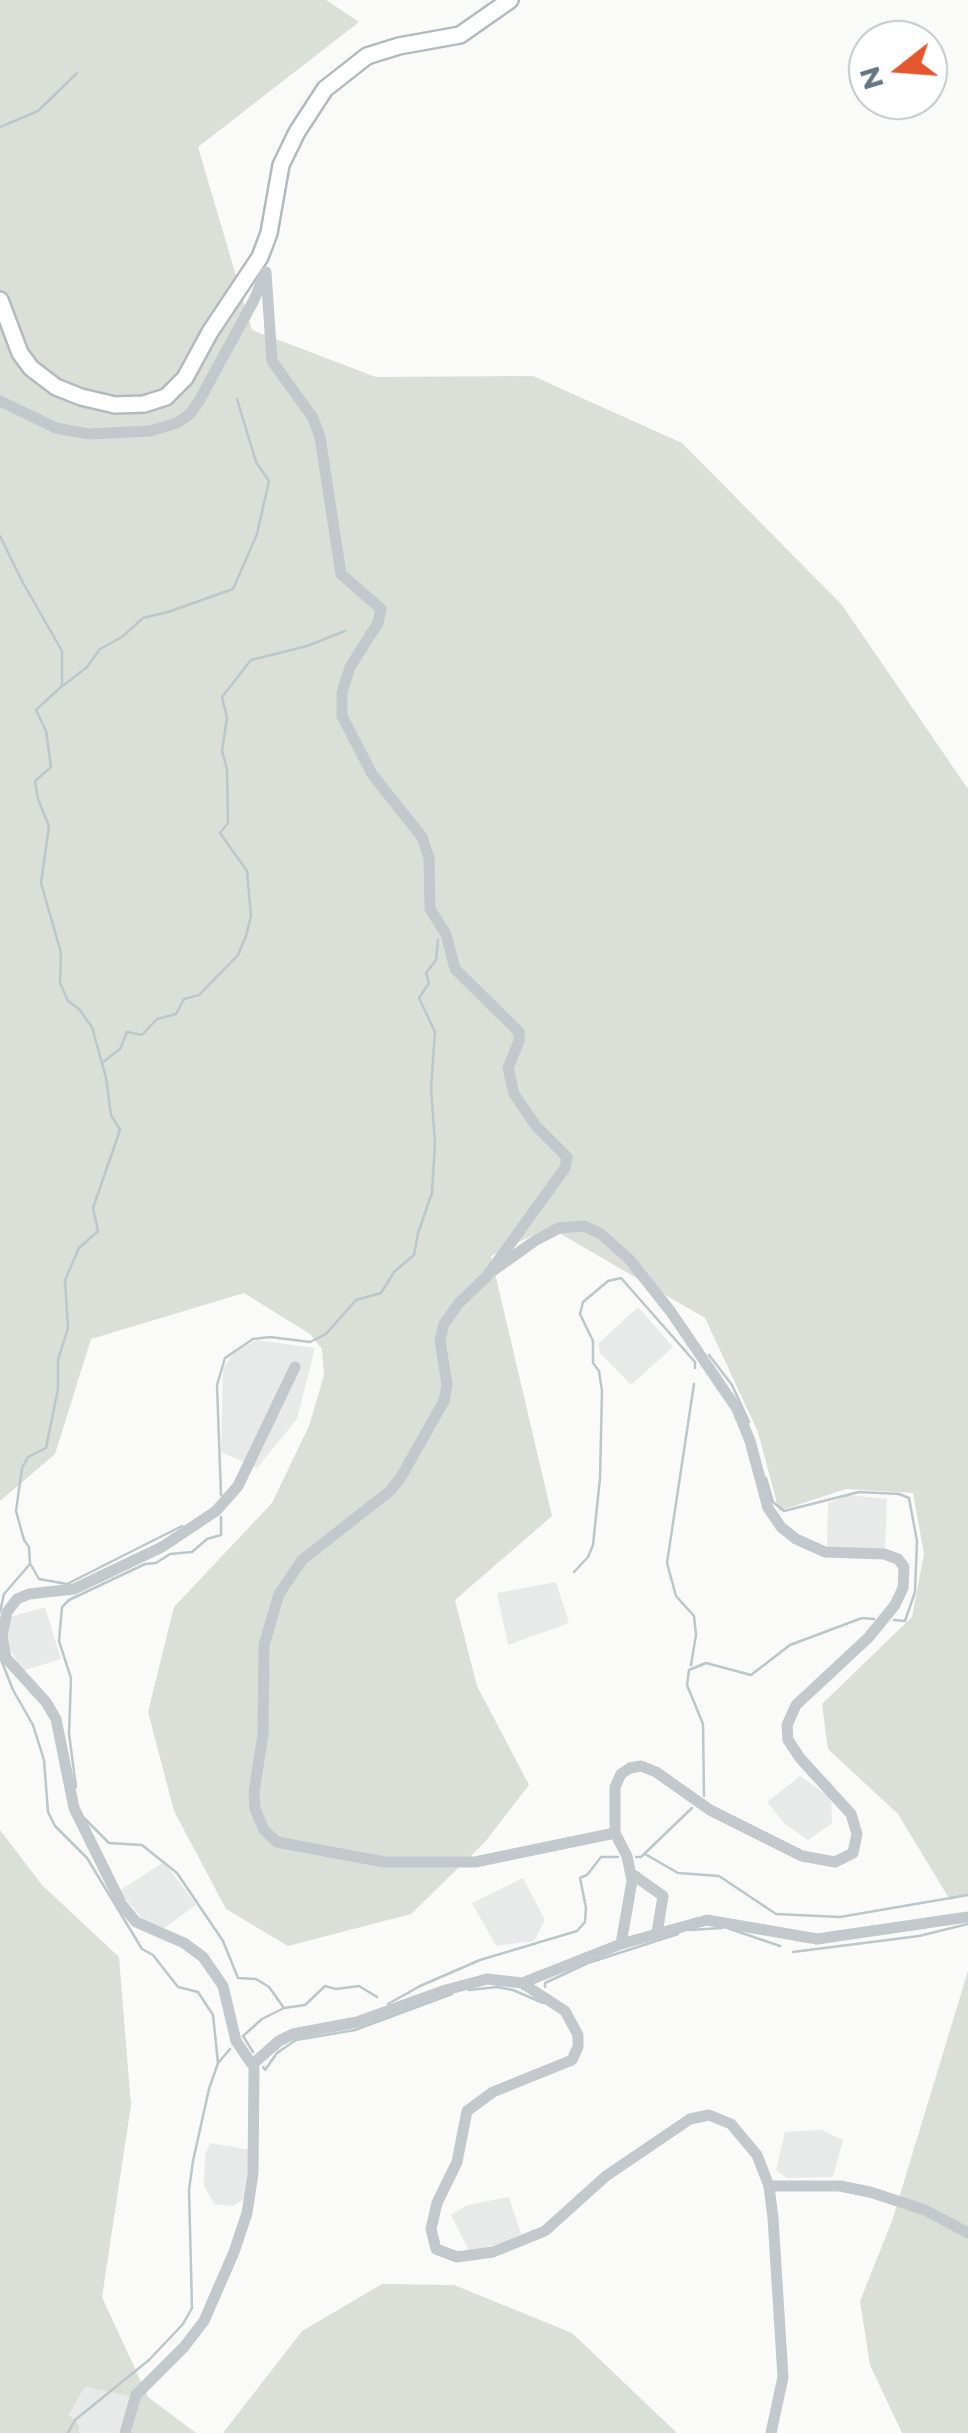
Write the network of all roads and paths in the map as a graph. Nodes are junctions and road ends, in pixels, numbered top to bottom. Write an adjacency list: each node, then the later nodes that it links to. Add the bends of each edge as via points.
1 (510, 0): 2 (street, via 460,35 386,49 355,63 318,97 283,153)
2 (266, 244): 3 (street); 4 (street, via 185,378 156,402 98,402 48,382 20,353)
3 (266, 272): 5 (street, via 199,401 177,423 132,433 71,432); 6 (street, via 272,362 317,428 341,574 382,612 350,667 342,716 372,774 422,837 430,909 446,934 452,963 518,1032 508,1068 514,1094 567,1157)
4 (0, 300)
5 (0, 401)
6 (486, 1276): 8 (street, via 444,1324 444,1401 401,1477 302,1560 279,1594 264,1645 256,1815 282,1844 398,1862 476,1862); 8 (street, via 559,1228 584,1226 601,1234 671,1312 736,1409 768,1508 781,1526 825,1552 884,1554 904,1567 895,1605 796,1706 786,1725 800,1758 851,1814 857,1834 850,1856 835,1862 802,1856 641,1766 616,1782)
7 (296, 1367): 14 (street, via 238,1486 216,1511 162,1547 74,1589 19,1597 7,1612 2,1636 6,1658 53,1713 77,1816 122,1905 136,1922 203,1958 223,1986 236,2040)
8 (615, 1834): 9 (street)
9 (632, 1874): 11 (street, via 662,1896); 12 (street)
10 (968, 1916): 11 (street, via 828,1939 707,1920)
11 (656, 1933): 12 (street)
12 (621, 1944): 13 (street)
13 (522, 1983): 14 (street, via 476,1981 376,2017 299,2032); 15 (street, via 569,2015 577,2052 561,2067 469,2108 456,2162 432,2217 436,2249 474,2256 541,2234 606,2176 704,2115 738,2129 758,2155)
14 (253, 2064): 17 (street, via 253,2173 234,2252 204,2321 138,2392)
15 (769, 2186): 16 (street, via 870,2192); 18 (street, via 783,2358)
16 (968, 2233)
17 (125, 2433)
18 (771, 2433)

